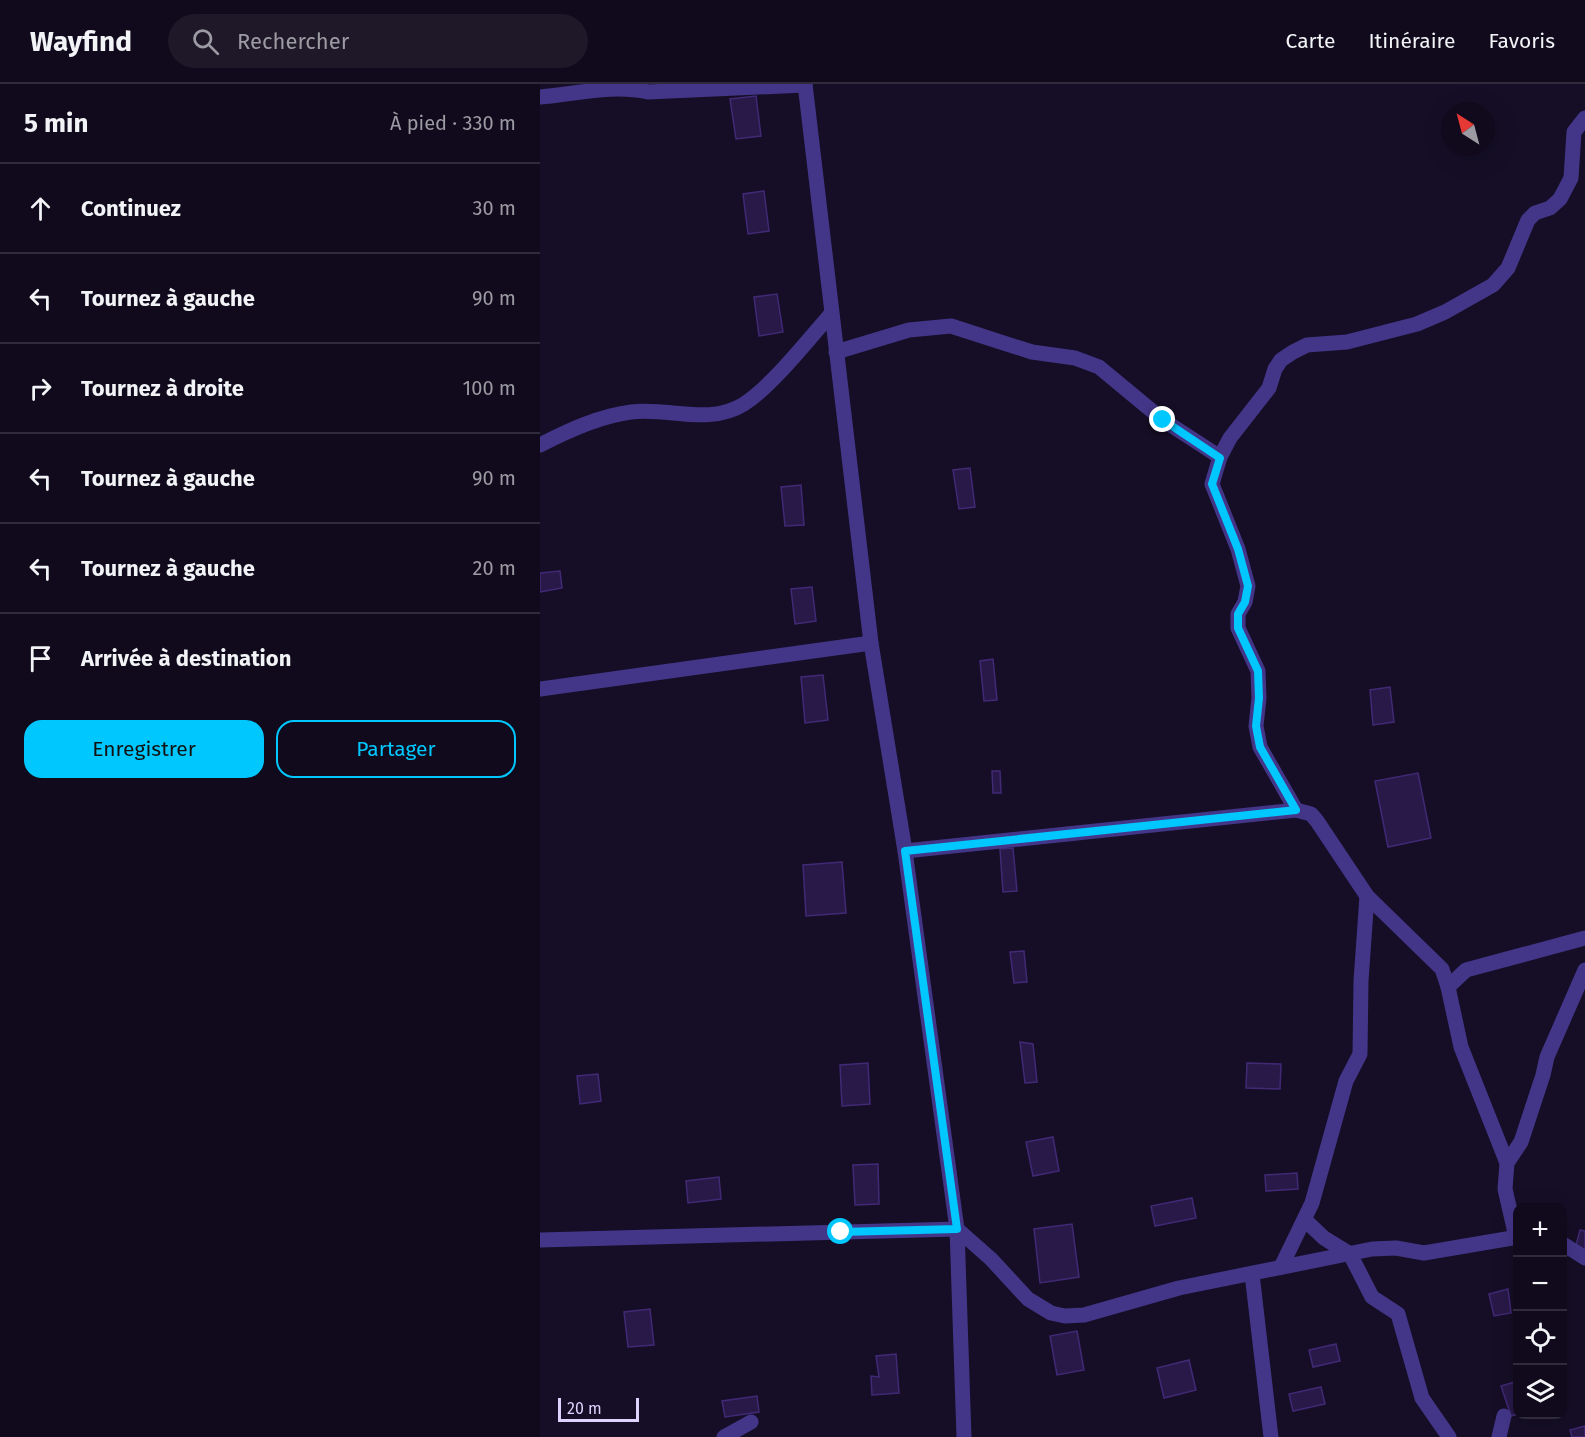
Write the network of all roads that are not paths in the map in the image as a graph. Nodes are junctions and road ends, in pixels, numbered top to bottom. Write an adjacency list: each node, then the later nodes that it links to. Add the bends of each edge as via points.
1 (805, 85): 2 (street, via 648,92 630,86 611,86); 4 (street)
2 (540, 98)
3 (1585, 118): 7 (street, via 1574,132 1571,178 1560,198 1528,220 1508,268 1493,285 1417,324 1347,342 1307,345 1293,352 1281,360 1269,388 1230,438)
4 (831, 314): 5 (street); 6 (street, via 744,404 700,415 631,411 591,422)
5 (836, 352): 7 (street, via 909,330 951,326 1032,352 1075,358 1099,367 1163,420); 8 (street)
6 (540, 446)
7 (1220, 458): 10 (street, via 1212,484 1248,586 1238,614 1238,628 1258,671 1256,726 1260,747)
8 (871, 643): 9 (street); 11 (street)
9 (540, 689)
10 (1296, 810): 11 (street); 12 (street, via 1317,820)
11 (905, 851): 21 (street)
12 (1368, 896): 14 (street); 19 (street, via 1360,1054 1346,1081)
13 (1585, 938): 15 (street)
14 (1442, 969): 15 (street); 17 (street)
15 (1466, 970): 17 (street)
16 (1585, 970): 18 (street, via 1546,1057 1521,1142)
17 (1448, 987): 18 (street, via 1461,1047)
18 (1507, 1163): 20 (street, via 1505,1189)
19 (1305, 1220): 25 (street); 27 (street)
20 (1513, 1221)
21 (957, 1229): 23 (street); 28 (street, via 1028,1299 1051,1313 1065,1316 1084,1315 1179,1288); 32 (street)
22 (1513, 1238): 25 (street, via 1424,1253 1395,1248)
23 (540, 1240)
24 (1567, 1247): 26 (street)
25 (1350, 1254): 27 (street); 34 (street, via 1372,1297 1398,1314 1422,1398)
26 (1585, 1258)
27 (1281, 1267): 28 (street)
28 (1252, 1274): 33 (street)
29 (1504, 1416): 35 (street)
30 (750, 1422): 31 (street)
31 (724, 1437)
32 (964, 1437)
33 (1271, 1437)
34 (1449, 1437)
35 (1499, 1437)

